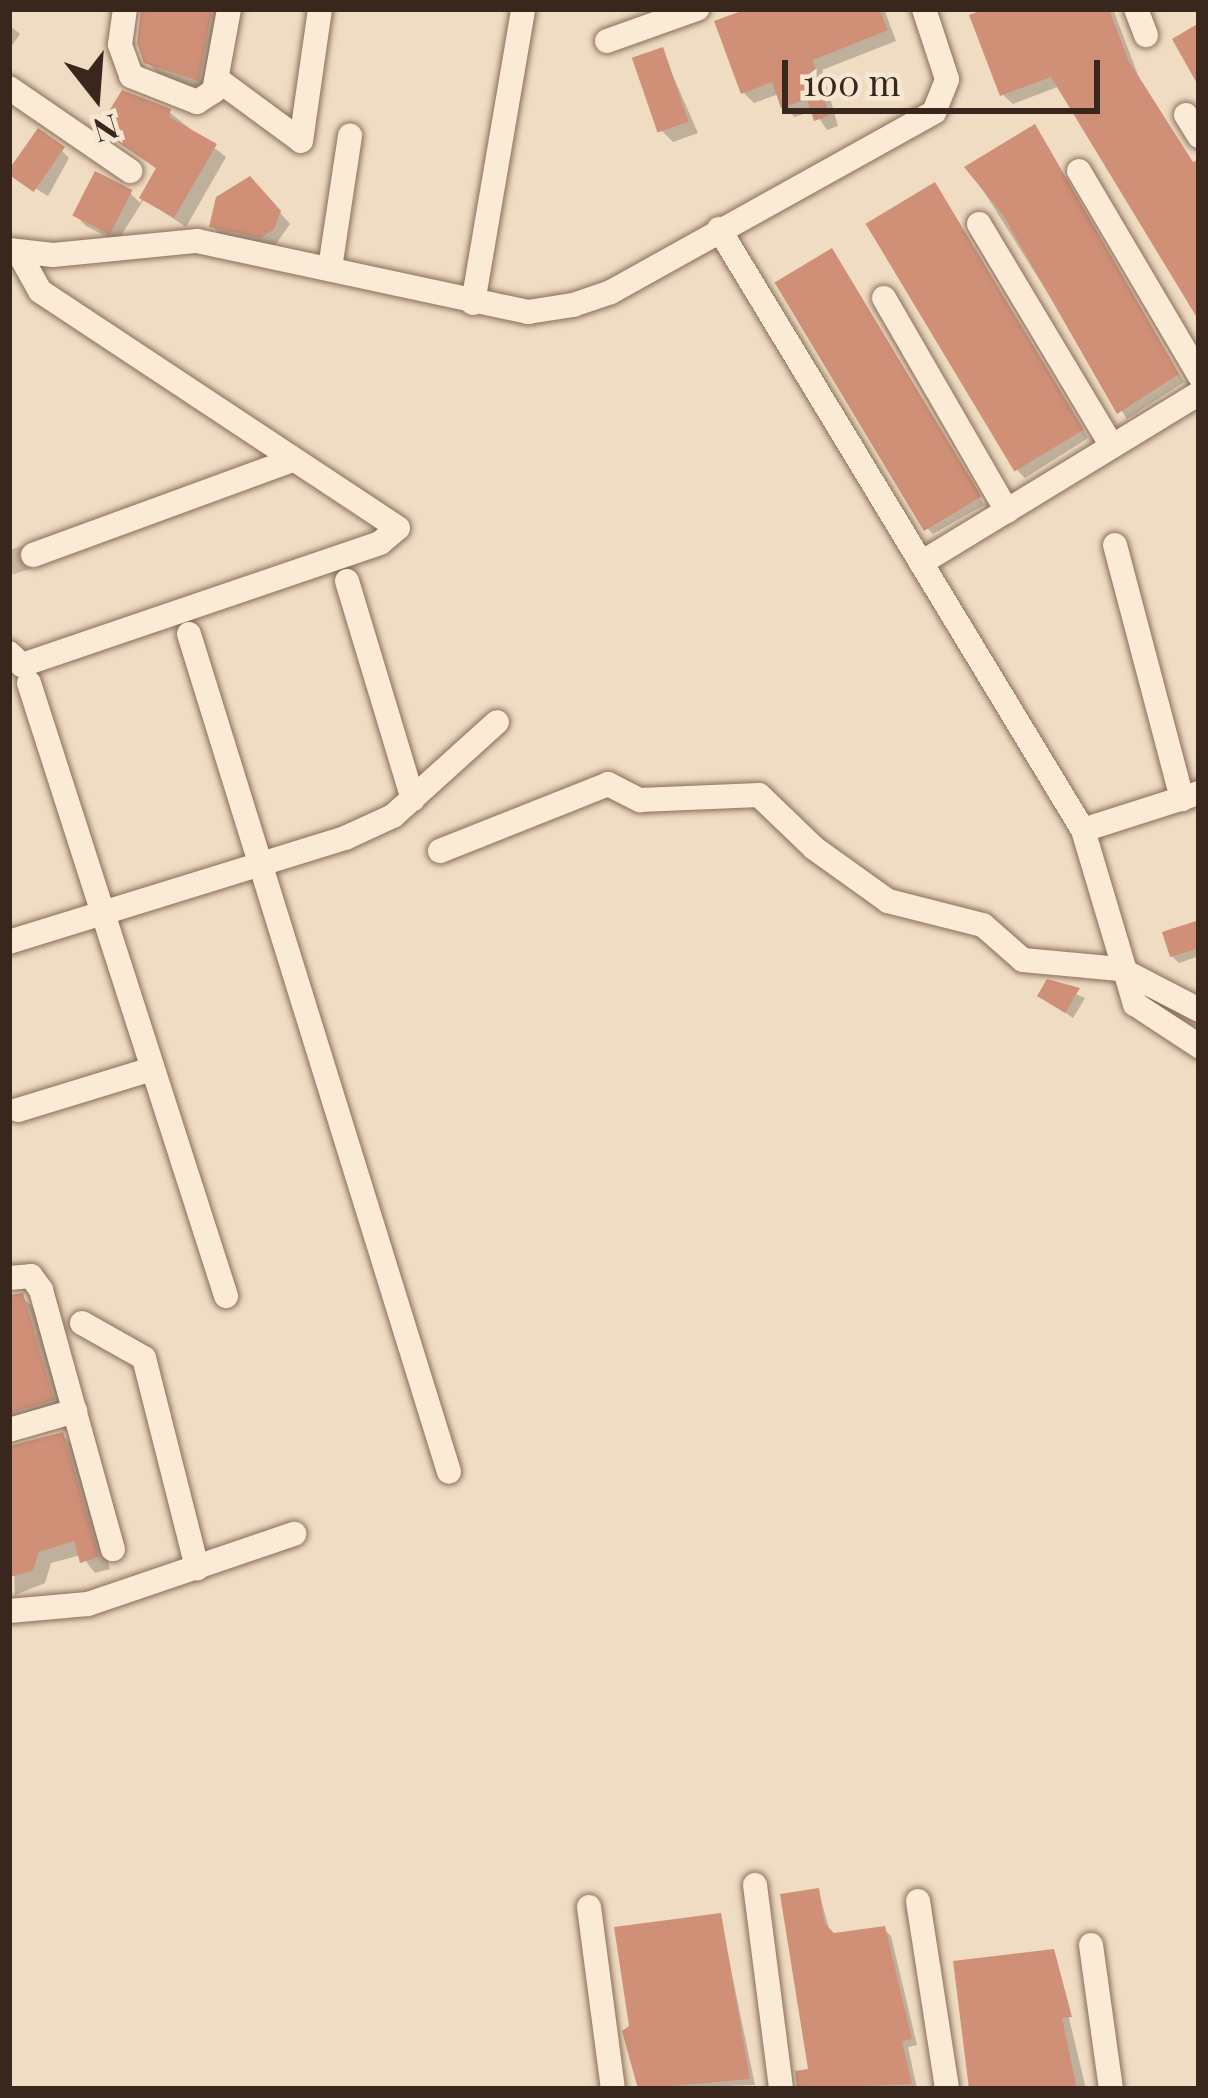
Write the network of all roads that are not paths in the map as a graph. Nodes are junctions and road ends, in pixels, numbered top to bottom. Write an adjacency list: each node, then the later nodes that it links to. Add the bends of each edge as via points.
1 (125, 9): 10 (street, via 120,45 131,76 197,102 208,100)
2 (229, 9): 10 (street)
3 (320, 9): 10 (street, via 301,141)
4 (523, 9): 20 (street)
5 (697, 9): 9 (street)
6 (923, 9): 16 (street, via 947,79 934,112)
7 (1136, 9): 8 (street)
8 (1146, 34)
9 (607, 41)
10 (217, 79)
11 (9, 88): 13 (street)
12 (350, 136): 18 (street)
13 (130, 171)
14 (1079, 172): 21 (street)
15 (979, 224): 23 (street)
16 (719, 229): 20 (street, via 573,305 528,312); 28 (street)
17 (14, 253): 18 (street, via 197,241); 24 (street, via 40,291)
18 (329, 268): 20 (street)
19 (884, 298): 25 (street)
20 (473, 303)
21 (1199, 375)
22 (1199, 393): 23 (street)
23 (1112, 446): 25 (street)
24 (292, 460): 27 (street); 31 (street, via 398,528 380,543 22,665)
25 (1007, 511): 28 (street)
26 (1114, 545): 34 (street)
27 (33, 555)
28 (921, 563): 36 (street)
29 (347, 581): 35 (street)
30 (189, 634): 38 (street)
31 (9, 653)
32 (29, 683): 39 (street)
33 (496, 722): 35 (street)
34 (1190, 796): 36 (street)
35 (413, 799): 38 (street, via 362,830)
36 (1083, 830): 41 (street)
37 (440, 851): 41 (street, via 608,784 640,800 759,795 814,848 888,901 982,925 1023,960)
38 (262, 867): 39 (street); 51 (street)
39 (103, 916): 40 (street); 44 (street)
40 (9, 942)
41 (1120, 969): 42 (street); 43 (street, via 1135,1004)
42 (1199, 1010)
43 (1199, 1046)
44 (152, 1070): 45 (street); 47 (street)
45 (18, 1110)
46 (9, 1278): 49 (street, via 37,1282)
47 (226, 1295)
48 (82, 1323): 54 (street, via 144,1358)
49 (75, 1412): 50 (street); 53 (street)
50 (9, 1430)
51 (449, 1472)
52 (294, 1534): 54 (street)
53 (112, 1549)
54 (197, 1568): 55 (street, via 88,1604)
55 (9, 1611)
56 (755, 1885): 61 (street)
57 (918, 1901): 62 (street)
58 (590, 1907): 60 (street)
59 (1091, 1946): 63 (street)
60 (613, 2089)
61 (782, 2089)
62 (947, 2089)
63 (1111, 2089)

